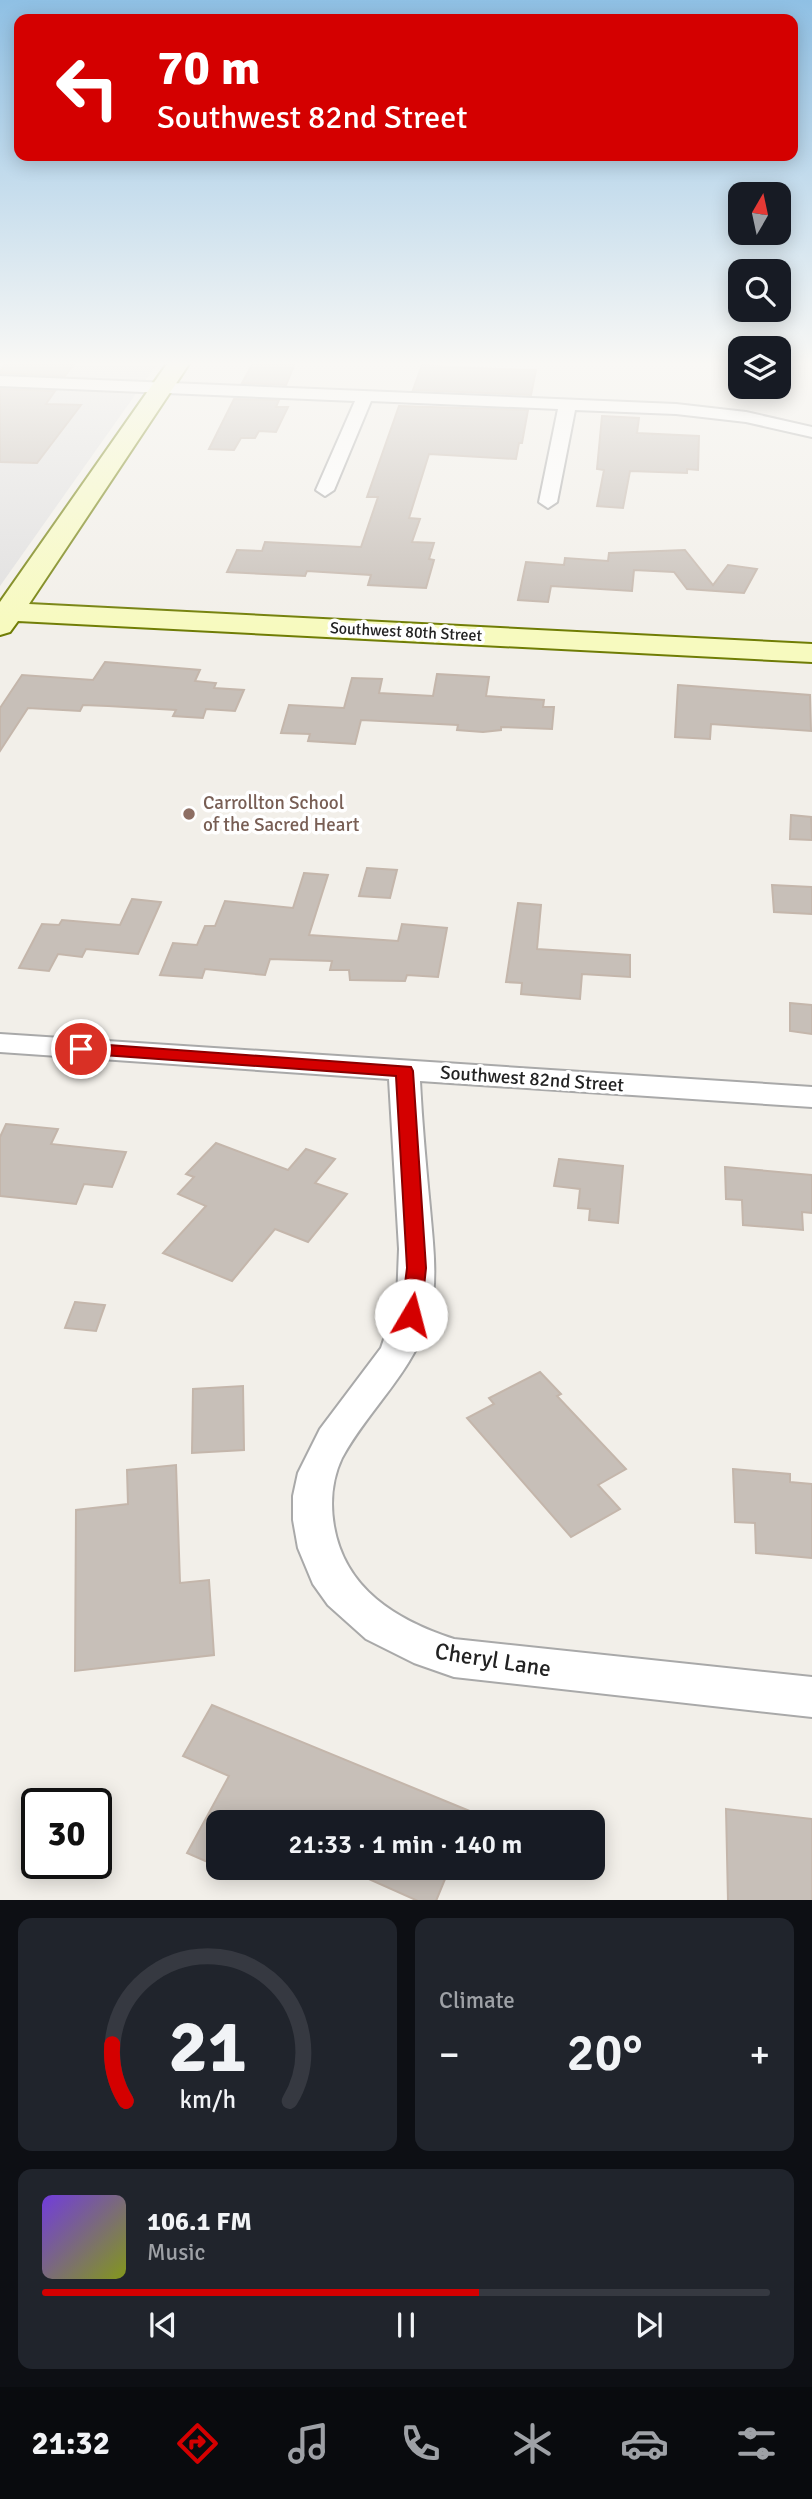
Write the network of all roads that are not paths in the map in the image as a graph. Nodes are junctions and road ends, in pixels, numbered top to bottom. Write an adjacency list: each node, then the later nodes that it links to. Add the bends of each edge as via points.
1 (119, 450): 6 (street)
2 (342, 450): 4 (street)
3 (558, 450): 5 (street)
4 (325, 489)
5 (548, 502)
6 (4, 616): 7 (street, Southwest 80th Street)
7 (812, 653)
8 (0, 1043): 9 (street, Southwest 82nd Street)
9 (404, 1071): 10 (street, Southwest 82nd Street); 11 (street, Cheryl Lane, via 415,1300 407,1330 383,1376 331,1443 317,1473 313,1530 335,1585 383,1630 428,1651 482,1663)
10 (812, 1097)
11 (812, 1697)

